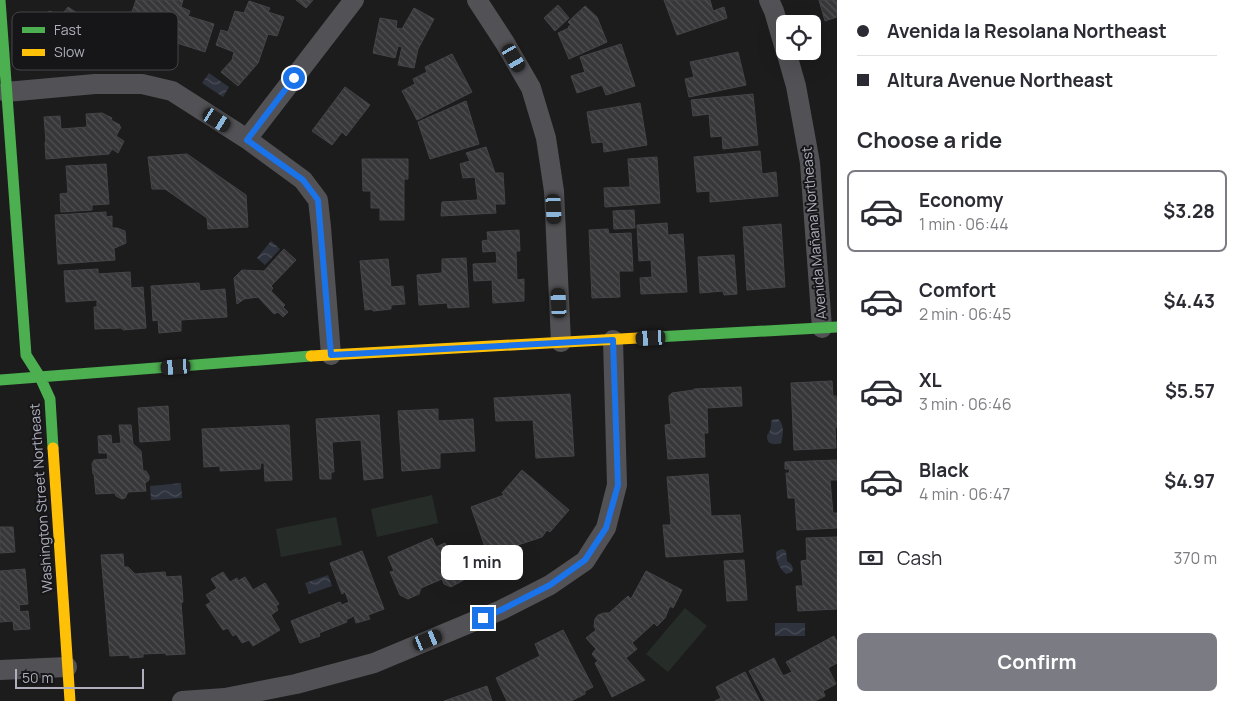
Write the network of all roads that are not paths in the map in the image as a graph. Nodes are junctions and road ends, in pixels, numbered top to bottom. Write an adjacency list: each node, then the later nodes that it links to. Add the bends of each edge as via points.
1 (0, 0): 7 (street, Washington Street Northeast)
2 (354, 0): 8 (street)
3 (477, 0): 11 (street, via 531,88 546,138 554,190)
4 (769, 0): 5 (street, Avenida Mañana Northeast)
5 (776, 18)
6 (788, 60): 9 (street, Avenida Mañana Northeast, via 810,163)
7 (6, 92): 8 (street, via 95,84 142,84 172,91); 13 (street, Washington Street Northeast, via 26,355)
8 (247, 140): 12 (street, via 303,180 318,200)
9 (829, 328): 10 (street)
10 (613, 340): 11 (street); 18 (street, via 618,485 606,528 585,560 550,585 501,610 374,663 296,684 225,698)
11 (561, 342): 12 (street)
12 (331, 355): 13 (street)
13 (40, 377): 14 (street); 15 (street, Washington Street Northeast, via 50,399)
14 (0, 380)
15 (67, 667): 16 (street); 17 (street, Washington Street Northeast)
16 (0, 670)
17 (70, 701)
18 (182, 701)

